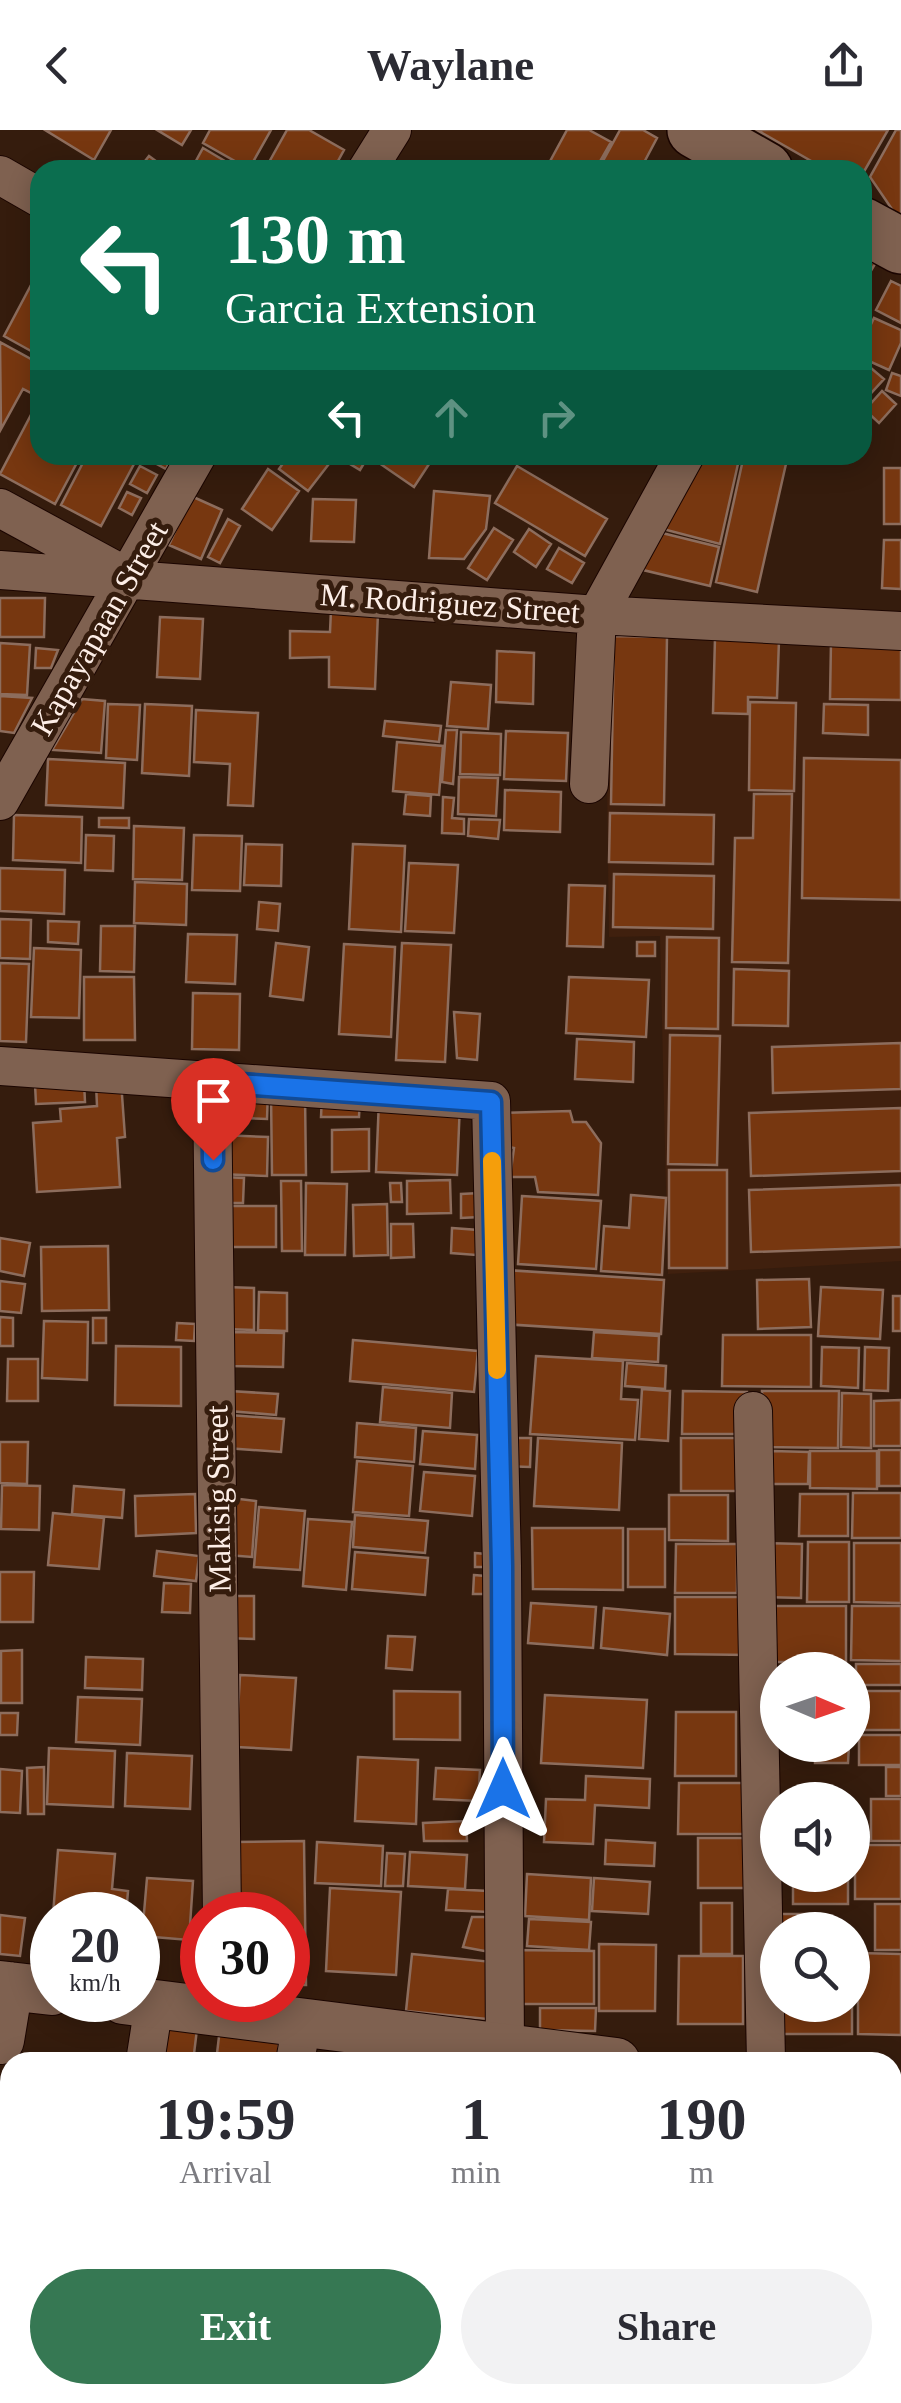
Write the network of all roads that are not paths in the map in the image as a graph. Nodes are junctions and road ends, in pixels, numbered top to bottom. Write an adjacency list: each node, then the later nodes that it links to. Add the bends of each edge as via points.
1 (392, 130): 3 (street)
2 (695, 130): 4 (main road)
3 (373, 160)
4 (747, 160)
5 (0, 175): 6 (street)
6 (30, 192)
7 (872, 230): 8 (main road)
8 (901, 246)
9 (191, 465): 13 (street, Kapayapaan Street)
10 (679, 465): 14 (street)
11 (0, 508): 13 (street)
12 (0, 570): 13 (street, M. Rodriguez Street)
13 (128, 578): 14 (street, M. Rodriguez Street); 17 (street, Kapayapaan Street)
14 (597, 614): 15 (street, M. Rodriguez Street); 16 (street)
15 (901, 631)
16 (589, 784)
17 (0, 801)
18 (0, 1066): 19 (street)
19 (212, 1082): 21 (street, Makisig Street); 27 (street, via 491,1102)
20 (753, 1410): 31 (street)
21 (222, 1892)
22 (21, 1987): 25 (street)
23 (141, 2022): 28 (street)
24 (256, 2022): 26 (street)
25 (0, 2040)
26 (299, 2042): 29 (street)
27 (505, 2048): 29 (street); 30 (street)
28 (144, 2052)
29 (455, 2052)
30 (533, 2052)
31 (766, 2052)

